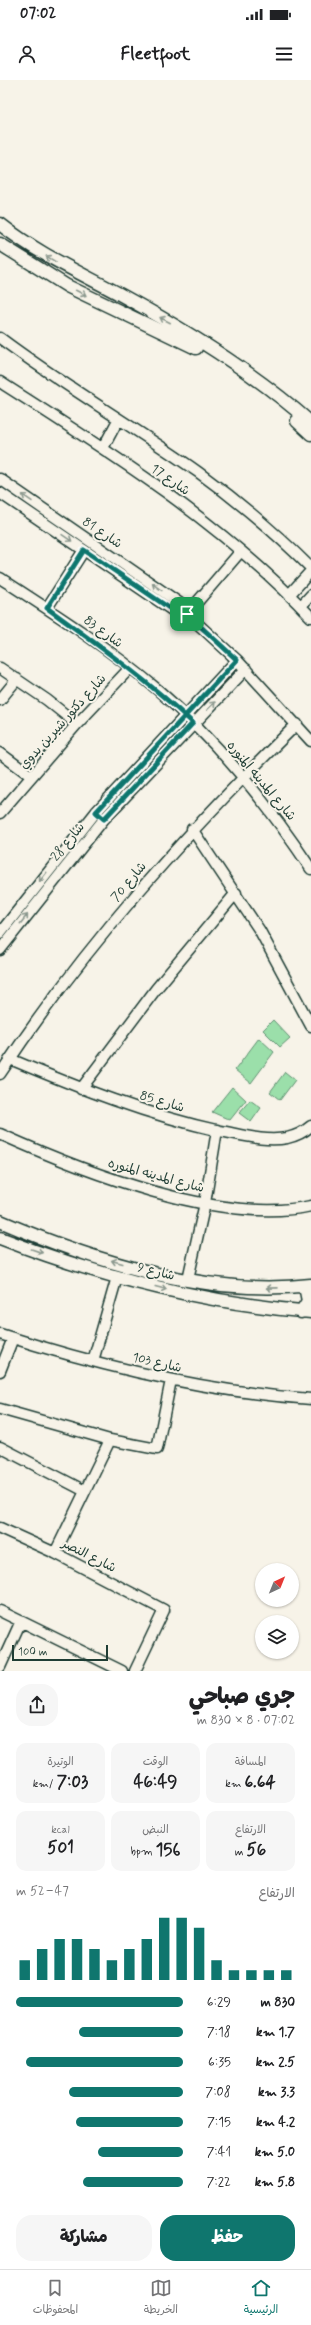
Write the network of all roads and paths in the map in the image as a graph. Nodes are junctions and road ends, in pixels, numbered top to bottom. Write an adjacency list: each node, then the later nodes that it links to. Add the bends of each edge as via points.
1 (0, 224): 6 (main road, one-way to 1, via 268,388 170,322 56,262)
2 (0, 244): 7 (main road, one-way to 7, via 67,286 203,351 259,389)
3 (0, 338): 5 (street, via 56,380)
4 (0, 382): 8 (street, شارع 17)
5 (118, 420): 8 (street); 15 (street, via 228,494)
6 (311, 423)
7 (311, 434)
8 (103, 448): 14 (street, شارع 17, via 182,504)
9 (0, 479): 11 (street, شارع 81, one-way to 9)
10 (0, 493): 12 (street, شارع 81)
11 (49, 513): 12 (street); 21 (street, شارع 81, one-way to 11, via 183,606 172,598)
12 (43, 522): 13 (street, شارع 81, one-way to 13)
13 (84, 550): 20 (street); 21 (street, شارع 81, via 175,612)
14 (241, 551): 17 (street, شارع 17); 21 (street)
15 (311, 569): 17 (street)
16 (0, 578): 20 (street, شارع 83)
17 (289, 595): 19 (street, شارع 17)
18 (311, 595): 19 (street)
19 (301, 606): 22 (street, شارع 17)
20 (47, 608): 25 (street, شارع 83)
21 (187, 613): 23 (street, شارع 81)
22 (311, 617)
23 (237, 660): 26 (street, شارع 81); 29 (street, شارع 28)
24 (0, 668): 27 (street)
25 (130, 668): 29 (street, شارع 83); 31 (street, شارع دكتور شيرين بدوي)
26 (246, 669): 30 (street, شارع 28, one-way to 26); 32 (street, شارع 81)
27 (16, 679): 28 (street); 31 (street)
28 (0, 700)
29 (185, 716): 30 (street, شارع المدينه المنوره); 37 (street, شارع 28)
30 (193, 723): 36 (street, شارع المدينه المنوره); 39 (street, شارع 28)
31 (77, 724): 35 (street, شارع دكتور شيرين بدوي)
32 (297, 724): 33 (street, شارع 81); 36 (street, شارع 70)
33 (311, 740)
34 (0, 753): 35 (street)
35 (31, 776): 38 (street, شارع دكتور شيرين بدوي)
36 (242, 777): 40 (street, شارع 70); 41 (street, شارع المدينه المنوره)
37 (96, 812): 39 (street); 43 (street, شارع 28, one-way to 43)
38 (0, 813)
39 (104, 819): 44 (street, شارع 28, one-way to 39)
40 (192, 830): 42 (street); 47 (street, شارع 70, via 115,918)
41 (311, 868)
42 (236, 893): 45 (street); 49 (street, via 156,989)
43 (0, 933)
44 (0, 950)
45 (307, 1006): 46 (street)
46 (311, 1026)
47 (10, 1059): 48 (street, شارع 70); 49 (street, شارع 85)
48 (0, 1074)
49 (81, 1089): 51 (street, شارع 85, via 148,1112)
50 (311, 1126): 51 (street, شارع 85, via 297,1135 276,1139)
51 (217, 1130): 53 (street)
52 (0, 1134): 53 (street, شارع المدينه المنوره, via 95,1173)
53 (205, 1203): 54 (street, شارع المدينه المنوره, via 269,1212); 58 (street)
54 (311, 1206)
55 (0, 1221): 58 (main road, شارع 9, one-way to 55, via 75,1250)
56 (0, 1238): 57 (main road, شارع 9, one-way to 57)
57 (117, 1277): 60 (main road, شارع 9, one-way to 60, via 219,1302); 63 (street)
58 (188, 1279): 59 (main road, شارع 9, one-way to 58, via 240,1287)
59 (306, 1286): 60 (main road)
60 (306, 1312)
61 (0, 1334): 62 (street, شارع 103)
62 (13, 1338): 63 (street, شارع 103); 64 (street)
63 (92, 1361): 65 (street, شارع 103)
64 (0, 1371)
65 (171, 1380): 66 (street, شارع 103); 68 (street, via 157,1449)
66 (311, 1399)
67 (0, 1409): 68 (street)
68 (110, 1440): 70 (street)
69 (0, 1447): 70 (street)
70 (85, 1490): 72 (street)
71 (0, 1528): 72 (street, شارع النصر)
72 (55, 1553): 77 (street, شارع النصر, via 164,1610)
73 (0, 1611): 74 (street)
74 (21, 1621): 75 (street); 76 (street)
75 (0, 1668)
76 (122, 1671)
77 (135, 1671)

